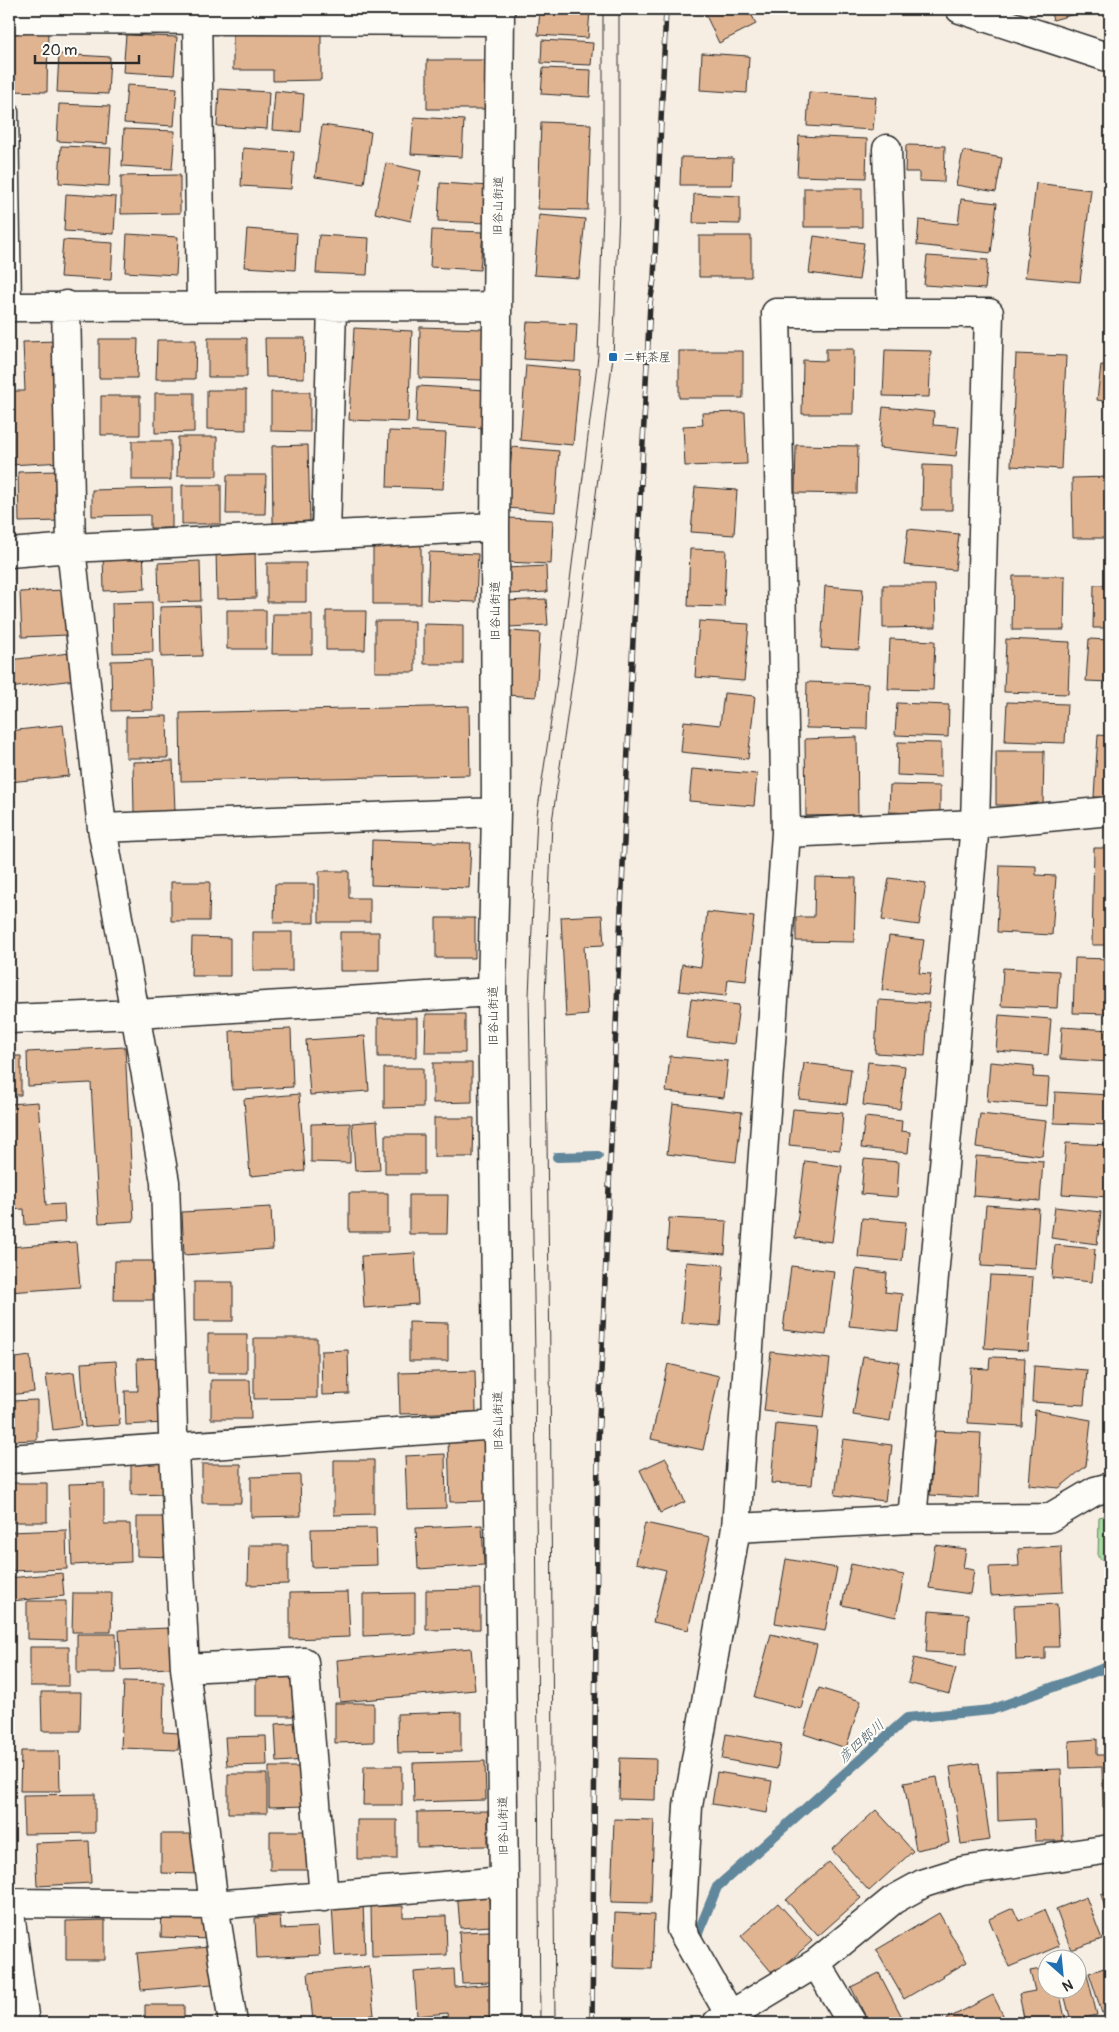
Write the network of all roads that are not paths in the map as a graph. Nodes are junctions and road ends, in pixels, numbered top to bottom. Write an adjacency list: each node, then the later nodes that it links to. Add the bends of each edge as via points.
1 (960, 9): 5 (street)
2 (198, 14): 3 (street); 4 (street); 9 (street)
3 (500, 15): 11 (street, 旧谷山街道)
4 (9, 19)
5 (1110, 58)
6 (9, 110): 12 (lane)
7 (887, 149): 13 (street)
8 (66, 305): 9 (street); 12 (street); 16 (street)
9 (201, 306): 10 (street)
10 (332, 306): 11 (street); 15 (street)
11 (496, 306): 14 (street, 旧谷山街道)
12 (10, 307)
13 (892, 313): 20 (street, via 989,313); 22 (street, via 776,313)
14 (495, 528): 15 (street); 19 (street, 旧谷山街道)
15 (326, 536): 16 (street)
16 (71, 548): 17 (street); 21 (street)
17 (9, 553)
18 (1110, 810): 20 (street)
19 (496, 812): 21 (street); 23 (street, 旧谷山街道)
20 (975, 824): 22 (street); 30 (street)
21 (102, 828): 24 (street)
22 (786, 833): 31 (street)
23 (492, 992): 24 (street); 26 (street, 旧谷山街道)
24 (136, 1014): 25 (street); 27 (street, via 165,1182)
25 (9, 1018)
26 (498, 1425): 27 (street); 34 (street, 旧谷山街道)
27 (174, 1447): 28 (street); 32 (street)
28 (9, 1459)
29 (1110, 1487): 30 (street, via 1095,1491 1049,1518)
30 (912, 1519): 31 (street)
31 (736, 1528): 39 (street, via 688,1806 681,1929)
32 (185, 1668): 35 (street, via 304,1662); 37 (street)
33 (1110, 1849): 38 (street, via 962,1871 924,1883 893,1900)
34 (504, 1881): 35 (street); 42 (street, 旧谷山街道)
35 (324, 1897): 37 (street)
36 (9, 1904): 37 (street); 40 (street)
37 (214, 1904): 41 (street)
38 (816, 1963): 39 (street); 43 (street)
39 (724, 2019)
40 (25, 2023)
41 (234, 2023)
42 (504, 2023)
43 (852, 2023)

